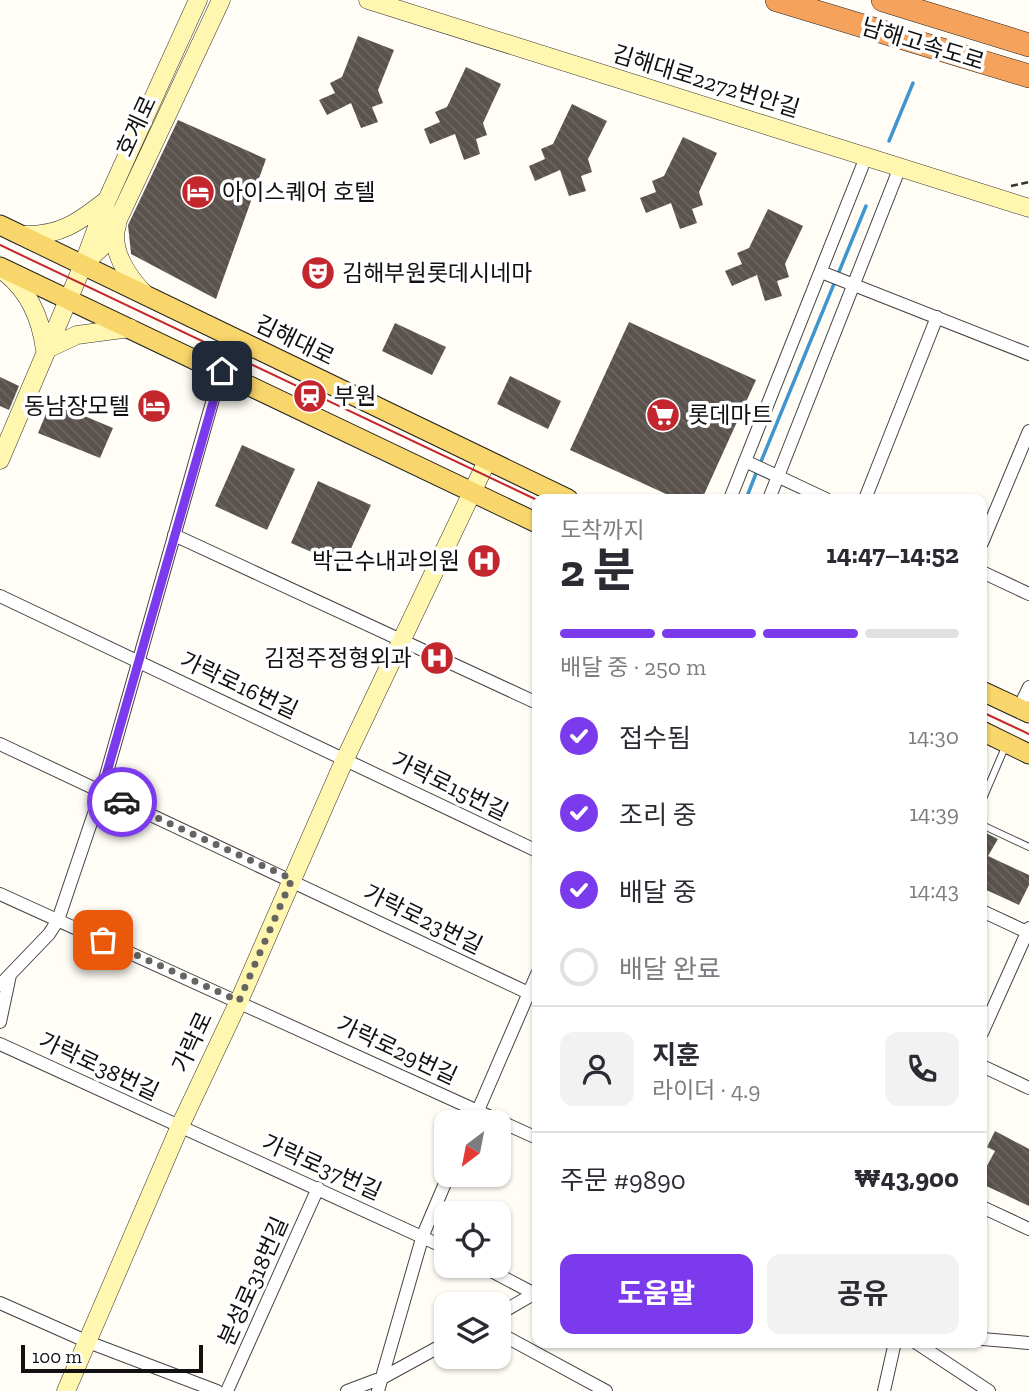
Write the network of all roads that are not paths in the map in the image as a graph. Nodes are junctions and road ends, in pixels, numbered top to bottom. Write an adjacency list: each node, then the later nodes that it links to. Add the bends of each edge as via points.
1 (198, 0): 10 (main road, 호계로)
2 (221, 0): 12 (main road, 호계로)
3 (368, 0): 8 (main road, 김해대로2272번안길)
4 (777, 0): 7 (highway, 남해고속도로)
5 (883, 0): 6 (highway, 남해고속도로)
6 (1029, 45)
7 (1029, 76)
8 (866, 157): 9 (main road, 김해대로2272번안길); 17 (street)
9 (900, 167): 11 (main road, 김해대로2272번안길); 18 (street)
10 (107, 200): 14 (main road, via 60,232); 15 (main road, 호계로)
11 (1029, 208)
12 (121, 214): 15 (main road, 호계로, via 108,241); 19 (main road, via 115,230 117,248 128,274)
13 (0, 225): 14 (main road, 김해대로)
14 (24, 235): 15 (main road, 김해대로)
15 (83, 265): 19 (main road, 김해대로); 20 (main road, 호계로)
16 (0, 268): 20 (main road); 23 (main road, via 25,292 35,310)
17 (821, 272): 18 (street); 29 (street)
18 (854, 284): 21 (street); 30 (street)
19 (146, 296): 28 (main road, 김해대로)
20 (68, 298): 22 (main road); 23 (main road, 호계로)
21 (937, 317): 24 (street); 36 (street)
22 (130, 328): 23 (main road, via 77,335); 25 (main road)
23 (45, 350): 27 (main road, 호계로)
24 (1029, 354)
25 (222, 371): 31 (main road); 39 (street)
26 (1029, 430): 38 (street)
27 (0, 460)
28 (487, 461): 31 (main road, 가락로); 32 (main road, 김해대로)
29 (754, 466): 30 (street); 33 (street)
30 (778, 476): 34 (street); 35 (street)
31 (472, 492): 37 (main road); 43 (main road, 가락로)
32 (557, 494)
33 (734, 494)
34 (771, 494)
35 (816, 494)
36 (867, 494)
37 (532, 521)
38 (987, 531)
39 (174, 535): 43 (street); 44 (street)
40 (987, 574): 41 (street)
41 (1029, 594)
42 (0, 596): 44 (street, 가락로16번길)
43 (404, 640): 47 (street); 53 (main road, 가락로)
44 (138, 660): 53 (street, 가락로16번길); 55 (street)
45 (1029, 687): 48 (street)
46 (987, 693): 48 (main road)
47 (532, 701)
48 (1024, 710)
49 (987, 733): 50 (main road)
50 (1007, 743): 52 (main road); 54 (lane)
51 (0, 744): 55 (street, 가락로23번길)
52 (1029, 754)
53 (345, 759): 58 (street, 가락로15번길); 59 (main road, 가락로)
54 (987, 787)
55 (101, 793): 59 (street, 가락로23번길); 62 (street)
56 (987, 827): 57 (lane)
57 (1029, 847)
58 (532, 849)
59 (292, 879): 66 (street, 가락로23번길); 68 (main road, 가락로)
60 (0, 894): 62 (street, 가락로29번길)
61 (987, 913): 63 (street)
62 (58, 920): 64 (street); 68 (street, 가락로29번길)
63 (1028, 931): 70 (street)
64 (10, 975): 65 (street); 69 (street)
65 (0, 985)
66 (532, 995)
67 (532, 997): 75 (street)
68 (239, 1001): 74 (street, 가락로29번길); 76 (main road, 가락로)
69 (0, 1022)
70 (987, 1022)
71 (0, 1044): 76 (street, 가락로38번길)
72 (987, 1068): 73 (street)
73 (1029, 1088)
74 (463, 1110)
75 (478, 1110)
76 (180, 1126): 80 (street, 가락로37번길); 92 (main road, 가락로)
77 (511, 1129): 78 (street, 가락로29번길)
78 (532, 1136)
79 (443, 1187): 83 (street)
80 (318, 1188): 83 (street, 가락로37번길); 101 (street, 분성로318번길)
81 (987, 1209): 82 (street)
82 (1029, 1229)
83 (423, 1235): 84 (street, 가락로37번길); 97 (street)
84 (434, 1241)
85 (506, 1278): 86 (street)
86 (532, 1291)
87 (532, 1294): 89 (street)
88 (0, 1303): 92 (street)
89 (511, 1307)
90 (987, 1339): 93 (street)
91 (511, 1340): 105 (street)
92 (88, 1342): 98 (street); 99 (main road, 가락로)
93 (1029, 1343)
94 (894, 1348): 106 (street)
95 (924, 1348): 107 (street)
96 (434, 1350): 97 (street)
97 (384, 1377): 102 (street); 103 (street); 104 (street)
98 (196, 1387): 100 (street)
99 (66, 1391)
100 (217, 1391)
101 (227, 1391)
102 (347, 1391)
103 (378, 1391)
104 (385, 1391)
105 (606, 1391)
106 (884, 1391)
107 (989, 1391)

